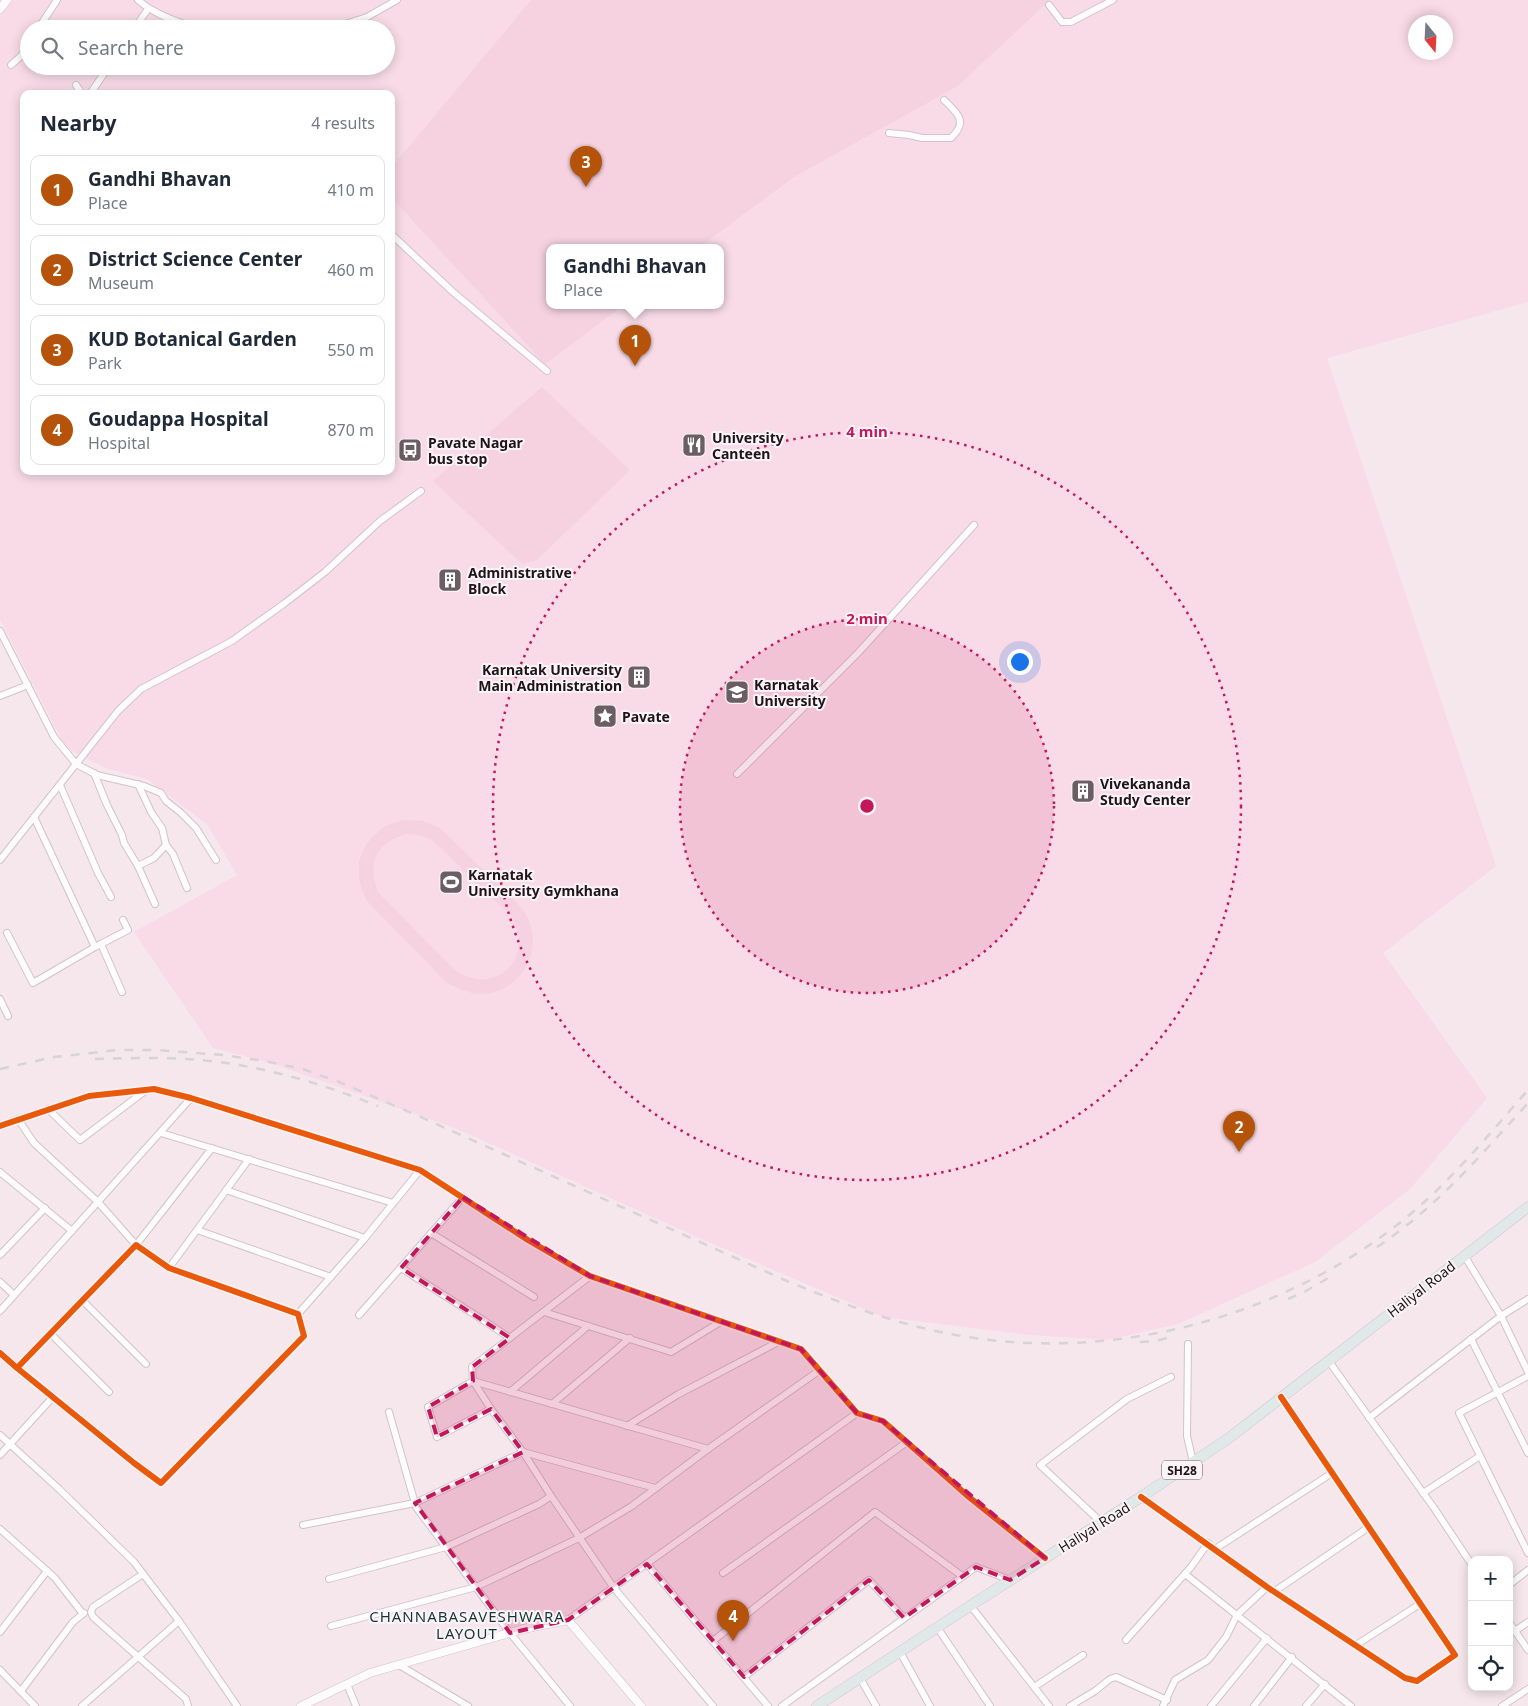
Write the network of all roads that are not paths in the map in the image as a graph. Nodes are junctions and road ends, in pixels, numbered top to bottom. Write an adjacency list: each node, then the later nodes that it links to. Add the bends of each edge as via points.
1 (7, 0): 7 (street)
2 (57, 0): 9 (street)
3 (138, 0): 8 (street)
4 (397, 0): 12 (street)
5 (1113, 0): 6 (street, via 1071,22 1062,22)
6 (1049, 5)
7 (0, 9)
8 (148, 9): 10 (street); 11 (street)
9 (44, 20)
10 (140, 20)
11 (175, 20)
12 (358, 20)
13 (20, 57): 14 (street)
14 (11, 65)
15 (103, 75): 18 (street)
16 (76, 85): 17 (street)
17 (79, 90)
18 (93, 90)
19 (944, 100): 20 (street, via 961,122 951,138)
20 (889, 133)
21 (395, 238): 22 (street, via 453,292)
22 (547, 371)
23 (421, 491): 28 (street, via 380,521 285,604 217,649 141,689 118,711)
24 (974, 525): 30 (street, via 858,654)
25 (0, 631): 26 (street)
26 (28, 685): 27 (street); 28 (street, via 54,737)
27 (0, 696)
28 (76, 764): 29 (street); 32 (street)
29 (94, 773): 31 (street); 37 (street, via 124,843)
30 (737, 774)
31 (138, 784): 34 (street, via 162,828); 36 (street, via 161,793 196,828)
32 (60, 785): 33 (street); 39 (street)
33 (34, 817): 35 (street); 43 (street)
34 (166, 845): 37 (street, via 154,858); 38 (street)
35 (0, 860)
36 (216, 860)
37 (138, 866): 40 (street)
38 (187, 888)
39 (111, 897)
40 (155, 904)
41 (123, 920): 43 (street, via 128,930)
42 (7, 933): 43 (street, via 33,983)
43 (98, 945): 44 (street)
44 (122, 992)
45 (0, 999): 46 (street)
46 (8, 1016)
47 (146, 1090): 48 (street); 49 (street, via 89,1096); 49 (street, via 80,1140)
48 (191, 1098): 52 (street); 55 (street)
49 (48, 1109): 50 (street)
50 (18, 1120): 51 (street); 59 (street, via 34,1144)
51 (0, 1126)
52 (161, 1133): 53 (street); 59 (street)
53 (212, 1148): 54 (street); 67 (street)
54 (248, 1159): 57 (street); 60 (street)
55 (420, 1170): 58 (street); 60 (street)
56 (0, 1172): 62 (street)
57 (226, 1190): 63 (street); 66 (street)
58 (463, 1197): 65 (street); 72 (street)
59 (98, 1202): 64 (street); 67 (street)
60 (393, 1203): 66 (street)
61 (1528, 1207): 69 (main road, Haliyal Road / SH28)
62 (45, 1208): 64 (street); 68 (street)
63 (196, 1230): 70 (street); 73 (street)
64 (72, 1231): 75 (street)
65 (431, 1233): 71 (street); 76 (street)
66 (365, 1238): 73 (street)
67 (136, 1245): 70 (street); 78 (street)
68 (0, 1255)
69 (1464, 1255): 83 (street); 93 (main road, Haliyal Road / SH28)
70 (169, 1268): 81 (street)
71 (401, 1268): 82 (street); 87 (street)
72 (590, 1276): 80 (street); 84 (street)
73 (331, 1277): 81 (street)
74 (0, 1282): 75 (street)
75 (14, 1295): 79 (street)
76 (534, 1297)
77 (1528, 1298): 83 (street)
78 (82, 1300): 86 (street); 94 (street)
79 (0, 1310)
80 (544, 1312): 85 (street); 87 (street)
81 (298, 1314): 105 (street, via 304,1336 161,1483)
82 (359, 1315)
83 (1501, 1316): 89 (street); 97 (street)
84 (722, 1321): 88 (street, via 671,1352); 90 (street)
85 (588, 1326): 88 (street); 102 (street)
86 (50, 1333): 95 (street); 101 (street)
87 (510, 1338): 100 (street, via 472,1367)
88 (630, 1338): 106 (street)
89 (1471, 1339): 103 (street); 110 (street)
90 (780, 1341): 96 (street, via 801,1349); 111 (street, via 676,1395)
91 (1188, 1344): 120 (street, via 1187,1436)
92 (0, 1353): 95 (street)
93 (1328, 1360): 104 (main road, Haliyal Road / SH28); 110 (street)
94 (146, 1364)
95 (17, 1368): 105 (street)
96 (820, 1370): 109 (street); 115 (street)
97 (1528, 1372)
98 (1528, 1376): 103 (street)
99 (1171, 1377): 127 (street, via 1126,1399 1040,1465)
100 (473, 1381): 102 (street); 107 (street); 107 (street, via 428,1407 437,1437)
101 (109, 1392)
102 (510, 1392): 106 (street)
103 (1496, 1392): 117 (street); 119 (street, via 1459,1412)
104 (1281, 1397): 120 (main road, Haliyal Road / SH28); 121 (street)
105 (54, 1398): 114 (street)
106 (552, 1404): 111 (street)
107 (490, 1409): 116 (street)
108 (389, 1412): 126 (street)
109 (857, 1413): 113 (street, via 883,1421); 138 (street)
110 (1369, 1418): 123 (street)
111 (627, 1426): 115 (street)
112 (0, 1435): 114 (street)
113 (908, 1442): 136 (street, via 969,1497); 141 (street)
114 (10, 1445): 118 (street); 142 (street, via 59,1489)
115 (708, 1449): 122 (street)
116 (523, 1452): 122 (street); 124 (street); 126 (street)
117 (1528, 1453)
118 (0, 1455)
119 (1480, 1456): 123 (street); 135 (street)
120 (1193, 1462): 125 (main road, Haliyal Road / SH28)
121 (1332, 1473): 129 (street); 134 (street)
122 (655, 1488): 131 (street)
123 (1423, 1493): 137 (street)
124 (551, 1496): 131 (street); 133 (street)
125 (1141, 1497): 127 (main road, Haliyal Road / SH28); 132 (street)
126 (415, 1502): 128 (street); 133 (street)
127 (1101, 1522): 136 (main road, Haliyal Road / SH28)
128 (303, 1525)
129 (1369, 1527): 151 (street); 152 (street)
130 (0, 1529): 140 (street)
131 (580, 1538): 149 (street); 150 (street)
132 (1208, 1544): 134 (street); 143 (street)
133 (446, 1547): 145 (street); 149 (street)
134 (1215, 1549): 148 (street)
135 (1528, 1553)
136 (1045, 1558): 146 (main road, Haliyal Road / SH28)
137 (1468, 1559)
138 (647, 1564): 150 (street); 169 (street)
139 (1528, 1570): 147 (street)
140 (47, 1571): 155 (street); 165 (street)
141 (723, 1573)
142 (143, 1574): 154 (street); 159 (street)
143 (1185, 1574): 156 (street); 168 (street)
144 (962, 1576): 146 (street, via 976,1567); 157 (street); 169 (street, via 875,1512)
145 (329, 1580)
146 (1010, 1580): 153 (main road, Haliyal Road / SH28)
147 (1513, 1582)
148 (1267, 1587): 151 (street); 156 (street)
149 (476, 1588): 161 (street); 166 (street)
150 (614, 1588): 158 (street); 195 (street)
151 (1275, 1591): 170 (street)
152 (1420, 1604): 170 (street); 170 (street, via 1454,1655 1417,1681 1405,1678)
153 (970, 1606): 162 (main road, Haliyal Road / SH28); 182 (street)
154 (93, 1607): 155 (street); 174 (street, via 93,1617)
155 (83, 1614): 184 (street, via 73,1622)
156 (1238, 1615): 167 (street); 185 (street, via 1208,1660 1175,1680)
157 (904, 1618): 178 (street, via 869,1580); 197 (street)
158 (568, 1620): 166 (street); 194 (street)
159 (178, 1621): 174 (street); 189 (street)
160 (1528, 1622): 164 (street)
161 (332, 1626)
162 (937, 1627): 172 (main road, Haliyal Road / SH28); 201 (street)
163 (1513, 1628): 164 (street)
164 (1515, 1631): 171 (street)
165 (0, 1632)
166 (510, 1633): 176 (street); 193 (street)
167 (1267, 1638): 175 (street); 204 (street)
168 (1126, 1640)
169 (713, 1641): 178 (street)
170 (1356, 1645)
171 (1528, 1650)
172 (900, 1652): 179 (main road, Haliyal Road / SH28); 200 (street)
173 (1084, 1655): 182 (street)
174 (138, 1656): 187 (street); 188 (street, via 186,1699)
175 (1292, 1658): 181 (street); 205 (street)
176 (399, 1665): 180 (street); 192 (street)
177 (0, 1670): 184 (street)
178 (744, 1677): 196 (street)
179 (860, 1678): 198 (main road, Haliyal Road / SH28); 199 (street)
180 (347, 1684): 190 (street); 191 (street)
181 (1325, 1684): 206 (street); 207 (street)
182 (1034, 1688): 202 (street)
183 (1528, 1689): 208 (street)
184 (21, 1691): 186 (street)
185 (1165, 1703): 203 (street, via 1116,1677)
186 (36, 1706)
187 (82, 1706)
188 (188, 1706)
189 (237, 1706)
190 (301, 1706)
191 (356, 1706)
192 (468, 1706)
193 (570, 1706)
194 (641, 1706)
195 (713, 1706)
196 (768, 1706)
197 (782, 1706)
198 (817, 1706)
199 (876, 1706)
200 (930, 1706)
201 (990, 1706)
202 (1049, 1706)
203 (1070, 1706)
204 (1211, 1706)
205 (1254, 1706)
206 (1306, 1706)
207 (1351, 1706)
208 (1502, 1706)

